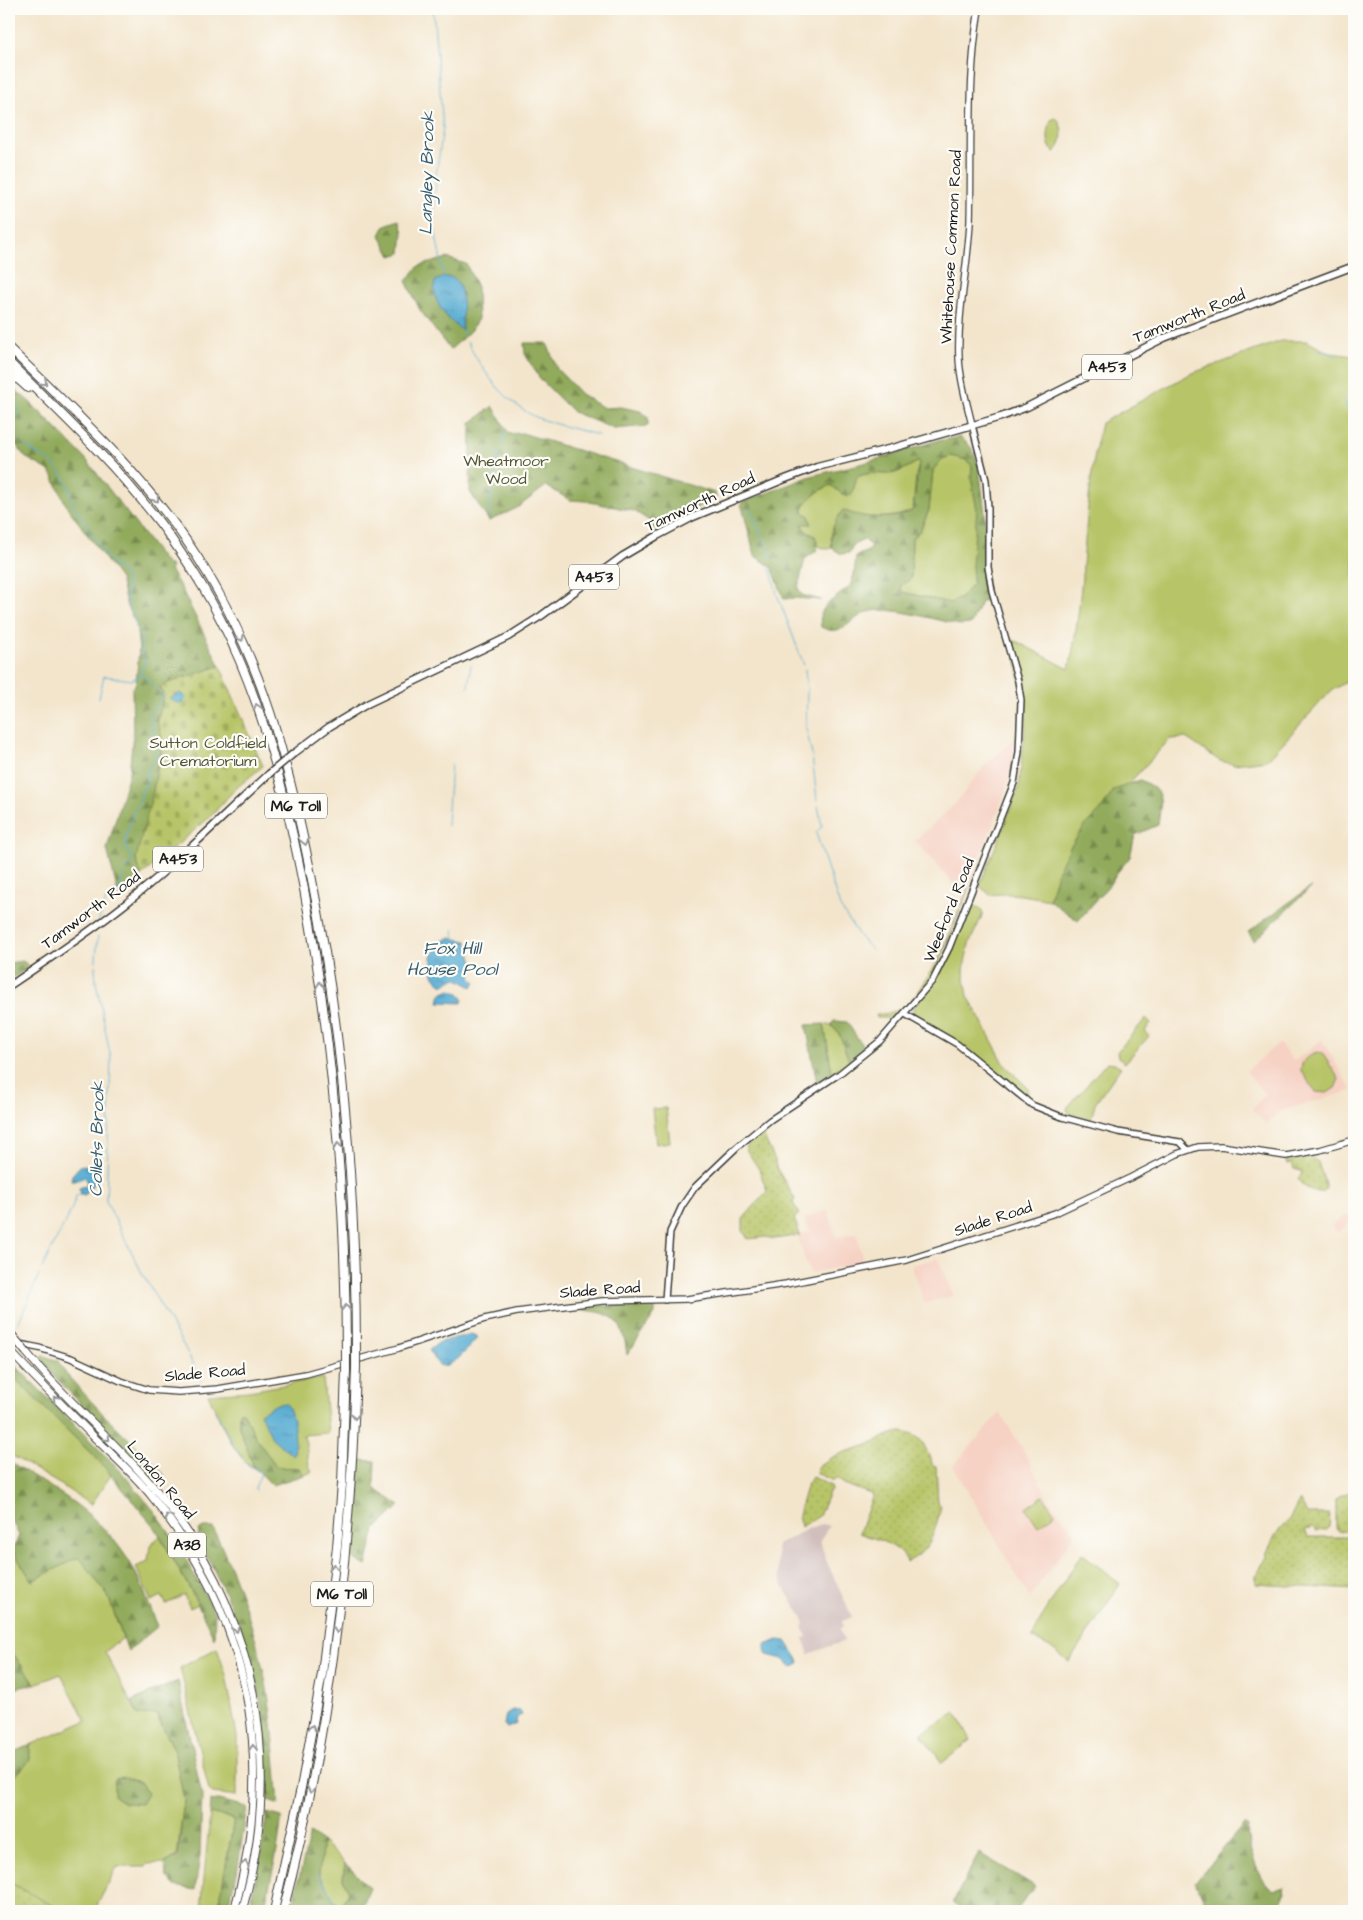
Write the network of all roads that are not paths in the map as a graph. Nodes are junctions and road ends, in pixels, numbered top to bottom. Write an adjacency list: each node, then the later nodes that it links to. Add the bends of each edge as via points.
1 (979, 9): 6 (main road, Whitehouse Common Road, via 973,46 969,228 959,341 962,382)
2 (1354, 266): 6 (main road, Tamworth Road / A453, via 1187,328 1027,407)
3 (9, 348): 19 (highway, M6 Toll, one-way to 19, bridge, via 123,460 163,508 203,568 240,635 266,694 289,776 330,984 342,1071 353,1198 356,1367 352,1484 331,1680 305,1818)
4 (9, 362): 7 (highway, M6 Toll)
5 (9, 371): 7 (highway, M6 Toll)
6 (972, 425): 8 (main road, Tamworth Road / A453, bridge, via 817,467 687,520 623,556 508,637 370,703 329,727 268,774 126,904); 9 (street, Weeford Road, via 986,480 988,567 992,591 1018,681 1022,720 1020,752 1014,784 950,948 933,980)
7 (74, 426): 18 (highway, M6 Toll, one-way to 7, bridge, via 323,1664 342,1484 346,1370 342,1193 320,978 283,792 270,745 238,657 194,573 154,515)
8 (9, 986)
9 (905, 1014): 11 (street, via 962,1048 1032,1105 1118,1132 1180,1142); 12 (street, Weeford Road, via 860,1058 770,1120 695,1187 670,1232)
10 (1354, 1140): 11 (main road, Slade Road, via 1286,1156 1216,1145)
11 (1187, 1150): 12 (main road, Slade Road, via 1055,1213 937,1252 786,1284)
12 (664, 1300): 14 (main road, Slade Road, via 594,1302 517,1312 306,1374 218,1389 179,1392 149,1390 71,1358)
13 (10, 1333): 17 (highway, London Road / A38, one-way to 17, bridge, via 71,1403 160,1494 201,1554 231,1616 250,1677 260,1734 262,1773 254,1862)
14 (9, 1342)
15 (9, 1350): 16 (highway, London Road / A38, one-way to 15, via 246,1860 253,1808 252,1734 246,1691 234,1645 213,1593 186,1544 152,1497)
16 (234, 1911)
17 (242, 1911)
18 (274, 1911)
19 (283, 1911)

